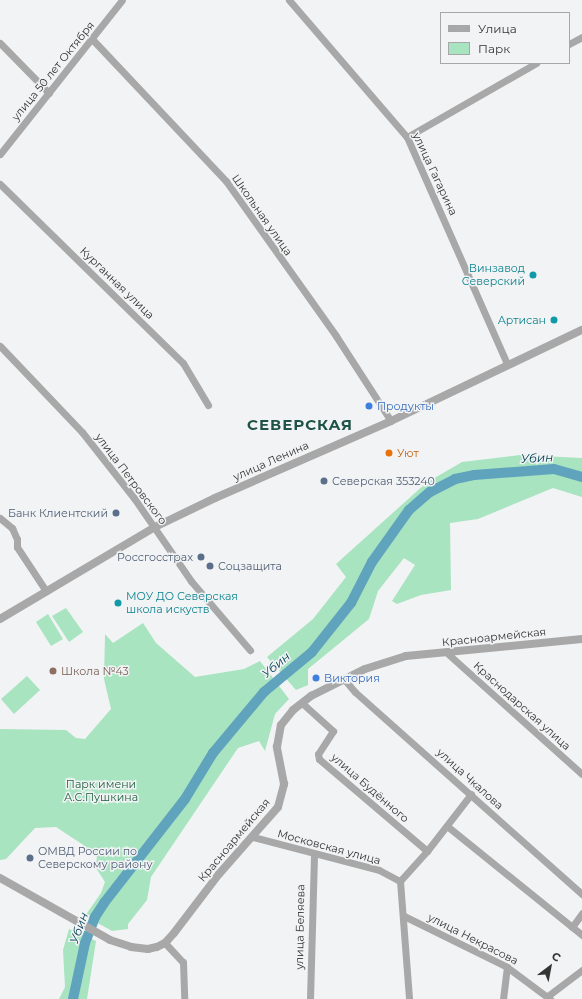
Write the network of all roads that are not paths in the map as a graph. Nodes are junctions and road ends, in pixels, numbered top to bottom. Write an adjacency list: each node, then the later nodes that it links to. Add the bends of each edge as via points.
1 (122, 0): 4 (street, улица 50 лет Октября)
2 (289, 0): 9 (street, улица Гагарина)
3 (582, 37): 6 (street)
4 (93, 40): 8 (street, улица 50 лет Октября); 16 (street, Школьная улица, via 226,181 340,342)
5 (0, 43): 8 (street)
6 (570, 43)
7 (534, 64): 9 (street)
8 (49, 93): 10 (street, улица 50 лет Октября)
9 (407, 137): 14 (street, улица Гагарина)
10 (0, 154)
11 (0, 184): 15 (street, Курганная улица, via 183,363)
12 (582, 330): 14 (street, улица Ленина)
13 (0, 346): 18 (street, улица Петровского, via 82,432)
14 (507, 364): 16 (street, улица Ленина)
15 (208, 405)
16 (391, 421): 18 (street, улица Ленина)
17 (0, 518): 19 (street, via 12,528 17,546)
18 (155, 527): 19 (street, улица Ленина); 22 (street, улица Петровского, via 191,581)
19 (46, 591): 20 (street, улица Ленина)
20 (0, 620)
21 (582, 639): 23 (street, Красноармейская)
22 (250, 650)
23 (447, 653): 24 (street, Красноармейская, via 406,656); 26 (street, Краснодарская улица)
24 (344, 679): 25 (street, Красноармейская); 27 (street, улица Чкалова, via 355,692)
25 (302, 703): 29 (street, Красноармейская, via 281,725 277,739 283,794 278,807); 30 (street, улица Будённого, via 333,731 318,754 319,759)
26 (582, 774)
27 (471, 794): 28 (street); 34 (street, улица Чкалова)
28 (447, 826): 30 (street); 37 (street)
29 (254, 837): 31 (street, Московская улица); 39 (street, Красноармейская, via 219,874)
30 (427, 851): 33 (street)
31 (314, 855): 33 (street, Московская улица, via 379,870); 44 (street, улица Беляева)
32 (0, 878): 39 (street, via 98,933 131,947 148,949)
33 (400, 881): 36 (street)
34 (582, 894)
35 (582, 913): 37 (street)
36 (404, 916): 40 (street, улица Некрасова); 45 (street)
37 (572, 926): 38 (street)
38 (582, 935)
39 (165, 943): 43 (street, via 182,962)
40 (507, 967): 42 (street, улица Некрасова); 46 (street)
41 (582, 970): 42 (street)
42 (549, 997)
43 (184, 999)
44 (310, 999)
45 (409, 999)
46 (503, 999)

